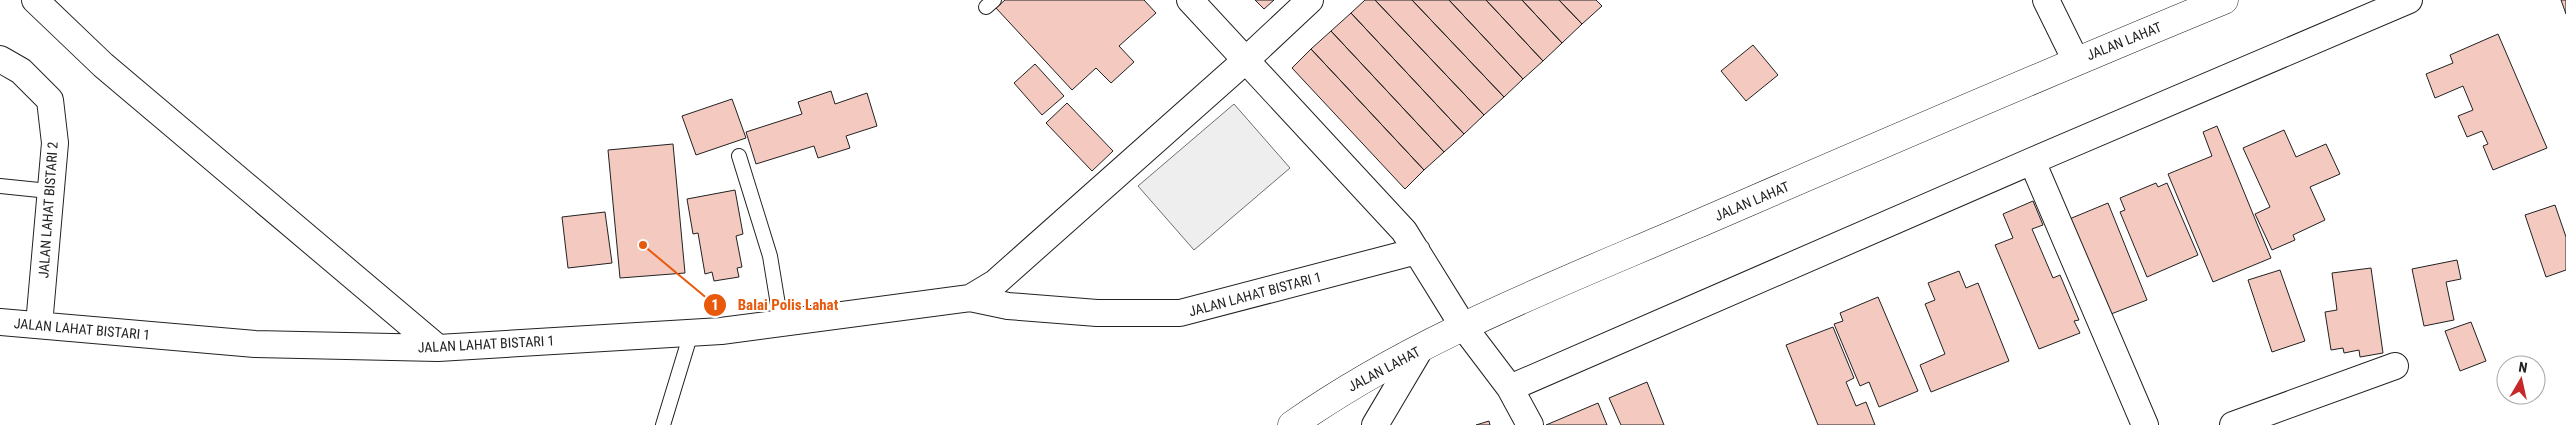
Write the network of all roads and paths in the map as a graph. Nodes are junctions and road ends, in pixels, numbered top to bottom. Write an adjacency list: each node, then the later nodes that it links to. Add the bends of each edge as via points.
1 (35, 0): 21 (street, via 111,71)
2 (1190, 0): 8 (street)
3 (1310, 0): 8 (street, JALAN LAHAT BISTARI 1)
4 (2046, 0): 9 (street)
5 (2224, 0): 9 (main road, JALAN LAHAT)
6 (2409, 0): 11 (street)
7 (0, 59): 13 (street, JALAN LAHAT BISTARI 2, via 21,71 50,100 55,143)
8 (1246, 60): 14 (street, via 1404,230); 15 (street, JALAN LAHAT BISTARI 1, via 995,283)
9 (2076, 61): 19 (main road, JALAN LAHAT)
10 (739, 156): 17 (lane, via 770,256)
11 (2032, 160): 24 (street); 29 (street)
12 (0, 186): 13 (lane)
13 (49, 191): 18 (street, JALAN LAHAT BISTARI 2)
14 (1417, 251): 15 (street, JALAN LAHAT BISTARI 1, via 1180,313 1097,313 1018,307); 19 (street)
15 (970, 298): 17 (street, JALAN LAHAT BISTARI 1)
16 (0, 322): 18 (street, JALAN LAHAT BISTARI 1)
17 (781, 323): 20 (street, JALAN LAHAT BISTARI 1)
18 (39, 325): 21 (street, JALAN LAHAT BISTARI 1, via 255,344)
19 (1463, 326): 22 (main road, JALAN LAHAT); 24 (street)
20 (691, 333): 21 (street, JALAN LAHAT BISTARI 1); 25 (lane)
21 (438, 348)
22 (1420, 349): 26 (main road, JALAN LAHAT, via 1334,395); 27 (street)
23 (2395, 366): 30 (street)
24 (1510, 388): 28 (street)
25 (663, 425)
26 (1292, 425)
27 (1375, 425)
28 (1530, 425)
29 (2145, 425)
30 (2232, 425)

